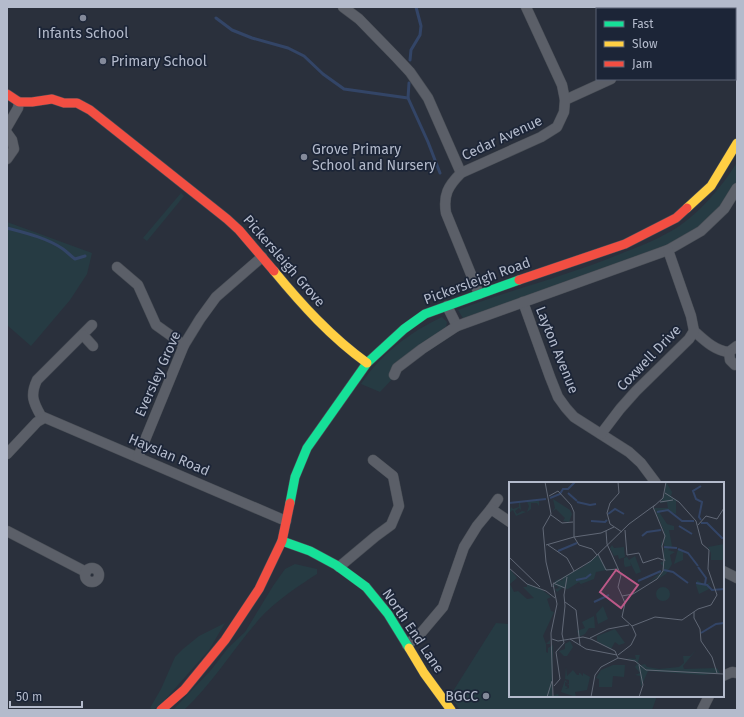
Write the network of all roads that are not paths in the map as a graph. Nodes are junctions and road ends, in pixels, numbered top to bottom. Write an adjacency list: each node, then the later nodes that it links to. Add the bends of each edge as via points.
1 (343, 7): 13 (street, via 359,19 410,72 428,98)
2 (526, 7): 5 (street, Cedar Avenue, via 562,85)
3 (609, 80): 5 (street)
4 (7, 94): 6 (street)
5 (565, 100): 13 (street, Cedar Avenue, via 564,112 557,127 541,137)
6 (19, 102): 7 (street, Pickersleigh Grove, via 52,99 77,103); 8 (street)
7 (111, 126): 12 (street, Pickersleigh Grove, via 123,129 145,147 154,155)
8 (7, 127)
9 (7, 133): 11 (street, via 14,149)
10 (737, 143): 18 (street, Pickersleigh Road, via 711,186 676,218 625,244)
11 (7, 159)
12 (158, 166): 16 (street, Pickersleigh Grove, via 231,222)
13 (461, 173): 18 (street, Cedar Avenue, via 452,181 444,203)
14 (737, 188): 15 (street, via 724,209 701,231)
15 (668, 250): 19 (street); 23 (street, Coxwell Drive)
16 (262, 258): 25 (street, Eversley Grove, via 216,297); 28 (street, Pickersleigh Grove, via 334,338)
17 (117, 267): 25 (street, via 138,285 156,325)
18 (479, 294): 20 (street, Pickersleigh Road)
19 (523, 302): 22 (street); 32 (street, Layton Avenue, via 558,397 574,417)
20 (447, 306): 22 (street); 28 (street, Pickersleigh Road, via 425,314 404,329)
21 (92, 325): 24 (street)
22 (457, 326): 30 (street, via 397,368)
23 (694, 331): 27 (street, via 710,345 724,352); 32 (street, Coxwell Drive, via 689,340 632,395)
24 (83, 335): 26 (street); 31 (street, via 37,380 33,388 35,406)
25 (184, 345): 34 (street, Eversley Grove)
26 (92, 346)
27 (733, 349): 29 (street, via 730,360)
28 (367, 363): 39 (street, Pickersleigh Road, via 308,448 295,477)
29 (735, 365)
30 (394, 375)
31 (43, 417): 33 (street); 34 (street, Hayslan Road)
32 (602, 434): 36 (street, Layton Avenue, via 633,455)
33 (7, 454)
34 (138, 457): 39 (street, Hayslan Road)
35 (373, 460): 43 (street, via 393,476 399,506 390,525)
36 (655, 482)
37 (498, 498): 38 (street)
38 (491, 509): 40 (street); 47 (street, via 464,547 443,607)
39 (286, 521): 42 (street, Pickersleigh Road)
40 (509, 521)
41 (7, 531): 44 (street)
42 (282, 541): 43 (street, North End Lane, via 310,551); 51 (street, Pickersleigh Road, via 259,589 225,640 184,690)
43 (339, 567): 47 (street, North End Lane, via 366,587 388,614)
44 (86, 572)
45 (724, 572): 46 (street)
46 (737, 578)
47 (407, 645): 52 (street, North End Lane, via 432,686)
48 (737, 673): 49 (street)
49 (724, 676)
50 (708, 697): 53 (street)
51 (161, 710)
52 (451, 710)
53 (702, 710)

